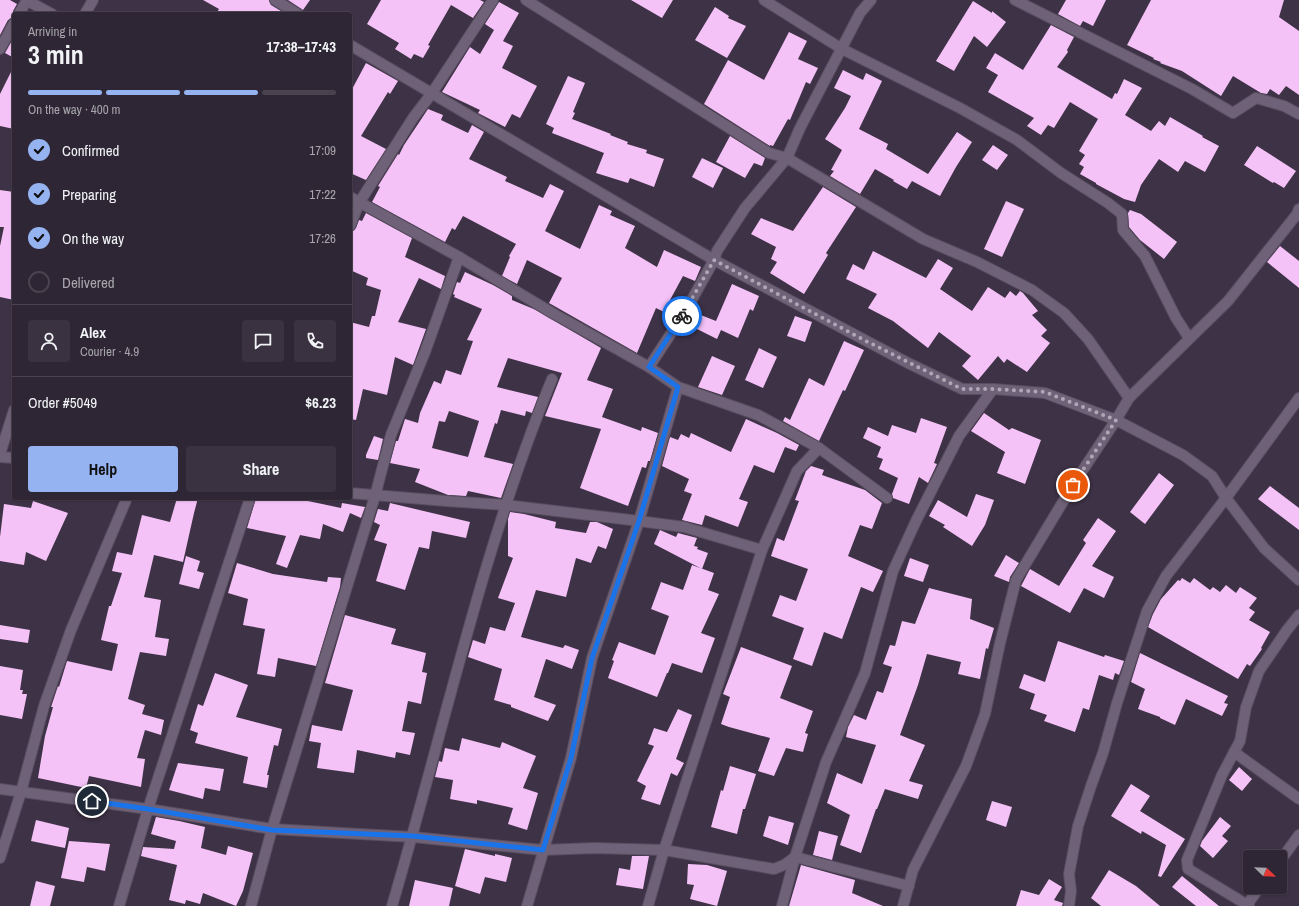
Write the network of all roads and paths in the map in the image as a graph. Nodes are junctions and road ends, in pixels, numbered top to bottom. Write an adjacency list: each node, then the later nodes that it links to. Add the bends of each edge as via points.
1 (26, 0): 9 (street); 10 (street)
2 (93, 0): 11 (street)
3 (275, 0): 12 (street)
4 (493, 0): 17 (street)
5 (526, 0): 19 (street, via 769,152)
6 (764, 0): 16 (street)
7 (871, 0): 16 (street, via 860,13)
8 (1015, 0): 18 (street, via 1192,89 1233,113 1256,98 1284,106)
9 (20, 12)
10 (48, 12)
11 (86, 12)
12 (295, 12)
13 (12, 27): 15 (street)
14 (352, 45): 17 (street)
15 (0, 49)
16 (842, 49): 19 (street); 25 (street, via 960,108 1017,140 1061,174 1122,214 1123,230 1145,256)
17 (432, 93): 20 (street); 24 (street)
18 (1299, 114)
19 (787, 158): 24 (street, via 745,208 717,251); 30 (street, via 923,239 977,262 1032,290 1064,313 1088,339)
20 (354, 200): 22 (street); 23 (street)
21 (1299, 209): 25 (street, via 1228,301)
22 (352, 213)
23 (459, 257): 26 (street); 38 (street, via 425,352 391,435)
24 (714, 260): 26 (street, via 685,312); 29 (street, via 962,389)
25 (1189, 338): 30 (street)
26 (649, 367): 28 (street)
27 (552, 379): 43 (street)
28 (678, 387): 34 (street, via 758,415); 44 (street)
29 (993, 389): 33 (street, via 1045,392); 59 (street, via 959,436 893,571 865,673 826,762)
30 (1129, 398): 33 (street)
31 (1299, 398): 40 (street)
32 (12, 417): 35 (street)
33 (1116, 420): 40 (street, via 1183,455 1212,476); 61 (street, via 1073,485 1016,580 985,714 966,766 913,870)
34 (819, 448): 39 (street); 45 (street, via 797,471)
35 (0, 456): 36 (street)
36 (12, 458)
37 (352, 493): 38 (street)
38 (375, 496): 43 (street); 53 (street)
39 (887, 498)
40 (1226, 498): 46 (street, via 1264,548); 70 (street, via 1166,576 1146,611 1078,826 1069,874)
41 (125, 500): 50 (street, via 71,630 44,706)
42 (249, 500): 52 (street)
43 (506, 505): 44 (street); 55 (street, via 467,635)
44 (639, 521): 45 (street, via 684,527); 56 (street, via 592,658 571,758)
45 (762, 550): 57 (street)
46 (1299, 580)
47 (1299, 615): 48 (street, via 1259,671 1246,707 1240,741)
48 (1234, 752): 51 (street); 71 (street, via 1187,860 1188,869)
49 (0, 789): 50 (street)
50 (21, 792): 52 (street); 60 (street)
51 (1299, 799)
52 (148, 809): 53 (street); 63 (street)
53 (272, 830): 55 (street); 64 (street)
54 (1299, 835): 58 (street)
55 (413, 836): 56 (street); 65 (street)
56 (543, 850): 57 (street); 66 (street)
57 (664, 850): 59 (street, via 774,869 784,866); 67 (street)
58 (1287, 851)
59 (795, 857): 61 (street); 68 (street)
60 (0, 858)
61 (909, 886): 69 (street)
62 (1255, 894): 71 (street)
63 (119, 906)
64 (251, 906)
65 (392, 906)
66 (527, 906)
67 (648, 906)
68 (782, 906)
69 (903, 906)
70 (1069, 906)
71 (1247, 906)

